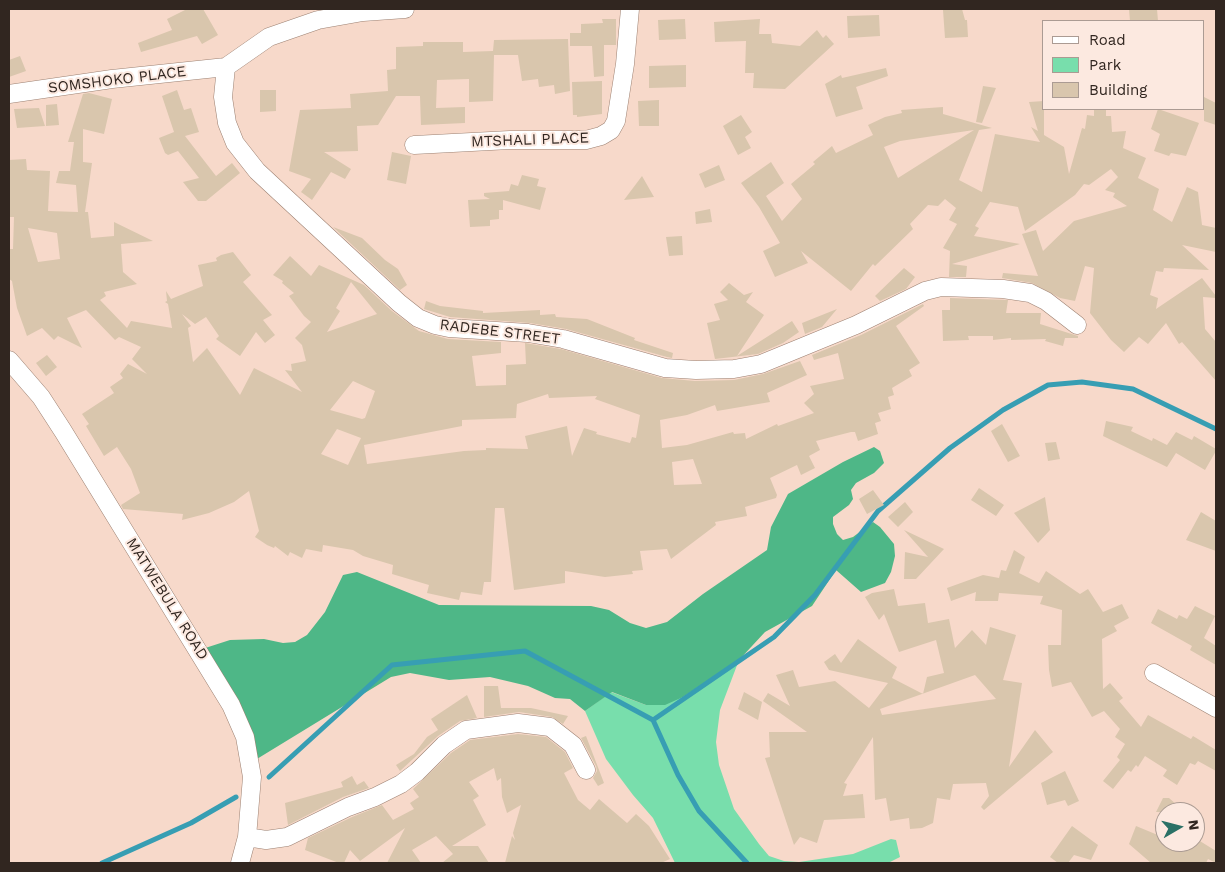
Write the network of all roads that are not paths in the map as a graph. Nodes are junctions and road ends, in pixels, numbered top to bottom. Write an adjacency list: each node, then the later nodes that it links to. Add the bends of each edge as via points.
1 (405, 9): 3 (street, via 363,12 301,25 269,38)
2 (630, 9): 5 (street, MTSHALI PLACE, via 625,64 616,121 611,130 586,140 510,140)
3 (226, 67): 4 (street, SOMSHOKO PLACE); 6 (street, RADEBE STREET, via 223,97 227,124 235,143 258,171 399,304 418,318 435,325 528,333 666,368 696,370 761,364 925,291 941,287 1030,293)
4 (9, 94)
5 (414, 146)
6 (1077, 325)
7 (9, 360): 11 (street, MATWEBULA ROAD, via 63,430 232,705 251,762)
8 (1154, 673): 9 (street)
9 (1216, 708)
10 (586, 770): 11 (street, via 573,745 550,727 518,723 466,730 444,745 401,784 376,797 287,837 266,840)
11 (247, 837): 12 (street, MATWEBULA ROAD)
12 (240, 863)

